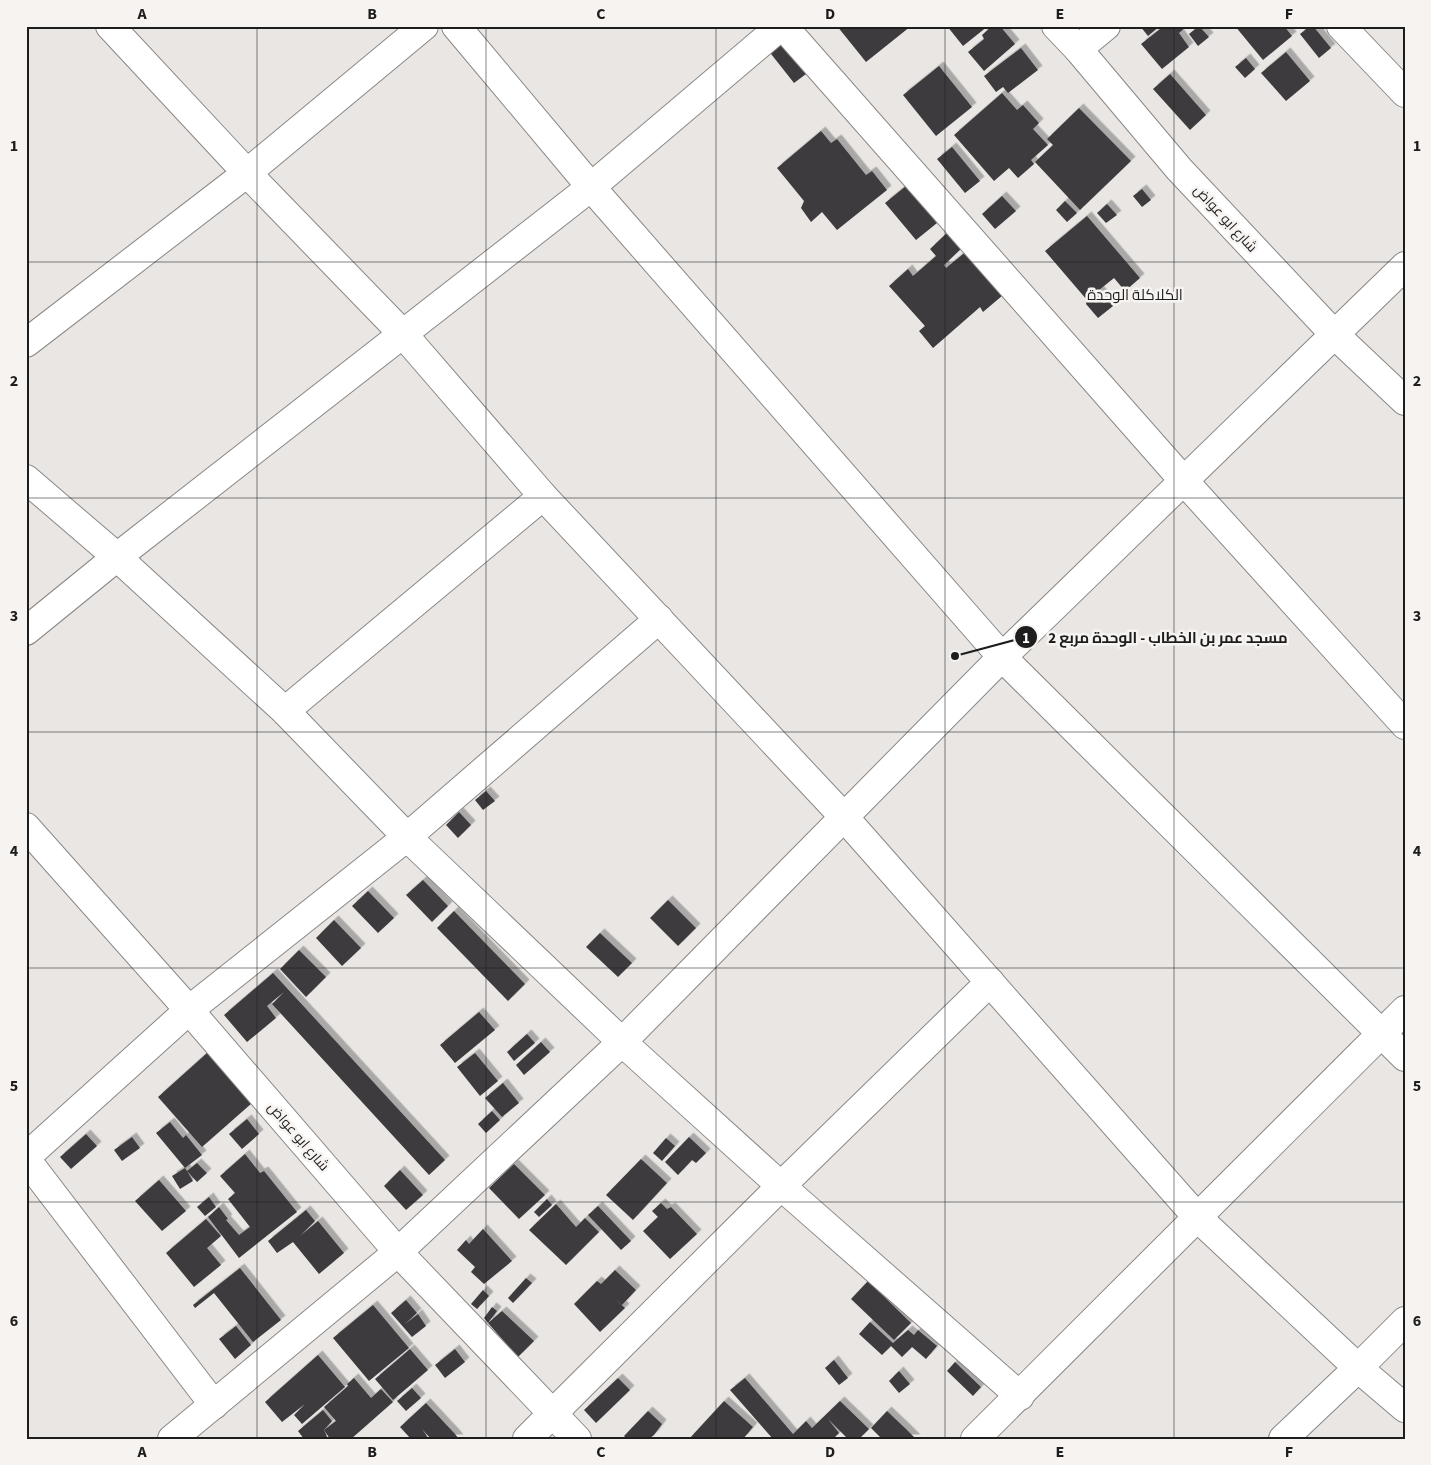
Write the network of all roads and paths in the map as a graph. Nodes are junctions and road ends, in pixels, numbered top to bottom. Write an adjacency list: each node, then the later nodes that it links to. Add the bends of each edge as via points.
1 (110, 26): 10 (street)
2 (424, 26): 10 (street)
3 (456, 26): 11 (street)
4 (782, 26): 11 (street); 18 (street)
5 (1056, 26): 8 (street, شارع ابو عواض)
6 (1106, 26): 8 (street)
7 (1340, 26): 9 (street)
8 (1078, 49): 14 (street, شارع ابو عواض, via 1179,169)
9 (1405, 93)
10 (247, 173): 13 (street); 15 (street)
11 (590, 187): 13 (street); 23 (street)
12 (1405, 266): 14 (street)
13 (403, 334): 19 (street); 20 (street)
14 (1334, 334): 16 (street, شارع ابو عواض); 18 (street)
15 (26, 343)
16 (1405, 401)
17 (26, 479): 20 (street)
18 (1184, 481): 23 (street); 25 (street)
19 (543, 496): 21 (street); 24 (street)
20 (117, 557): 22 (street); 24 (street)
21 (659, 619): 26 (street); 28 (street)
22 (26, 631)
23 (1002, 657): 26 (street); 32 (street)
24 (285, 711): 28 (street)
25 (1405, 725)
26 (844, 816): 29 (street); 33 (street)
27 (26, 827): 30 (street, شارع ابو عواض)
28 (407, 837): 30 (street); 33 (street)
29 (990, 982): 36 (street); 37 (street)
30 (188, 1010): 35 (street); 38 (street, شارع ابو عواض)
31 (1405, 1010): 32 (street)
32 (1382, 1034): 34 (street); 37 (street)
33 (622, 1042): 36 (street); 38 (street)
34 (1405, 1057)
35 (26, 1158): 42 (street)
36 (780, 1186): 41 (street); 44 (street)
37 (1198, 1218): 40 (street); 41 (street)
38 (398, 1252): 42 (street); 44 (street, شارع ابو عواض)
39 (1405, 1322): 40 (street)
40 (1358, 1368): 43 (street); 49 (street)
41 (1020, 1396): 48 (street)
42 (214, 1405): 45 (street)
43 (1405, 1408)
44 (551, 1413): 46 (street); 47 (street, شارع ابو عواض)
45 (172, 1439)
46 (527, 1439)
47 (577, 1439)
48 (976, 1439)
49 (1283, 1439)

